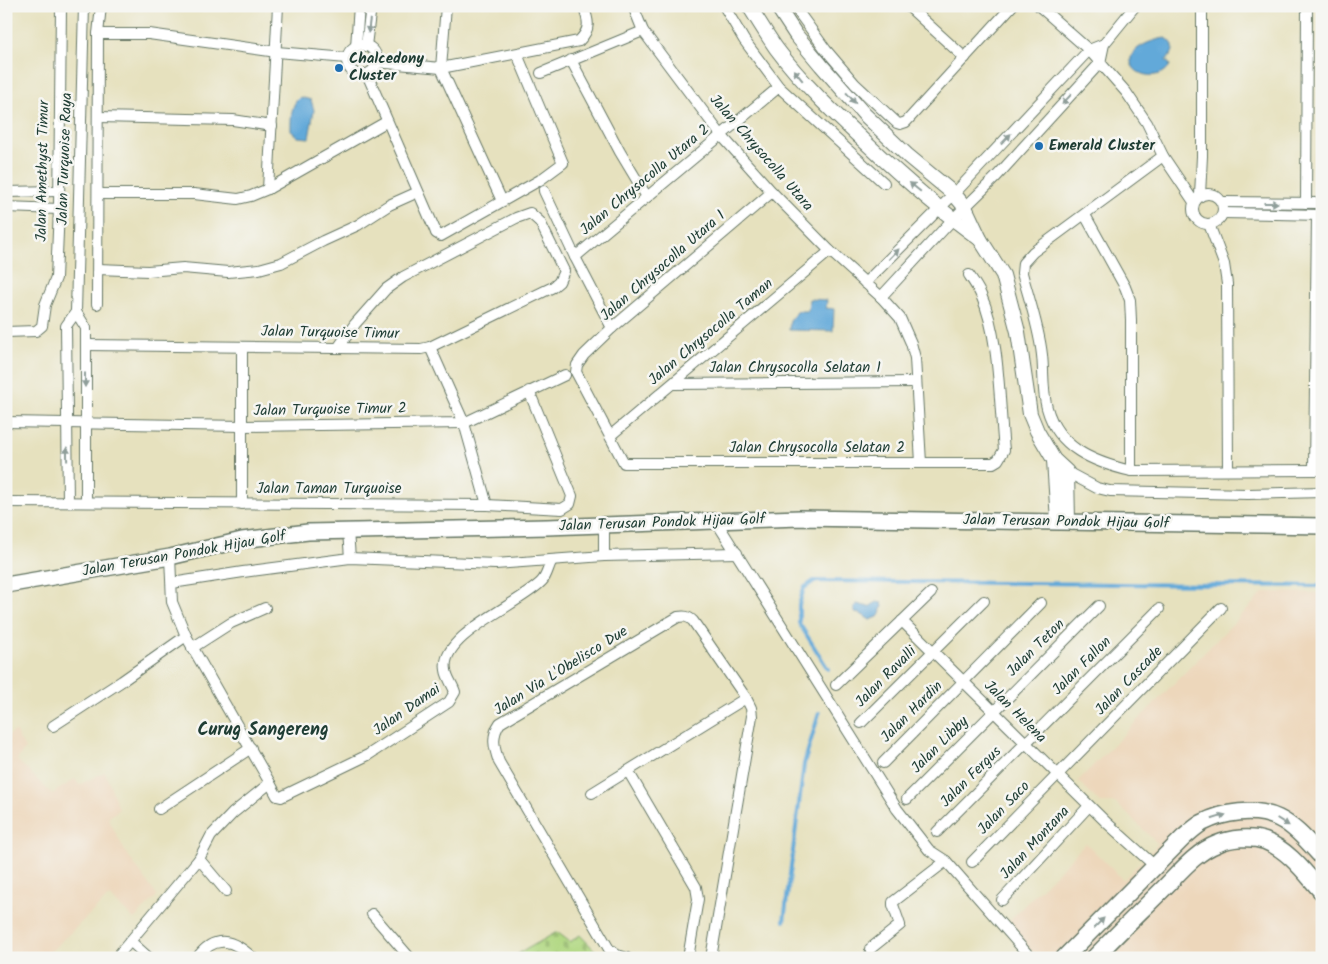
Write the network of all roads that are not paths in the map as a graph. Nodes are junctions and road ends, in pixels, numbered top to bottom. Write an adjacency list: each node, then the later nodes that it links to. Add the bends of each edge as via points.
1 (61, 6): 43 (street, Jalan Amethyst Timur)
2 (84, 6): 72 (street, Jalan Turquoise Raya)
3 (100, 6): 21 (street)
4 (278, 6): 25 (street)
5 (359, 6): 23 (street)
6 (372, 6): 23 (street, one-way to 23)
7 (446, 6): 32 (street)
8 (583, 6): 26 (street, via 588,24 586,34 579,41)
9 (633, 6): 20 (street, Jalan Chrysocolla Utara)
10 (724, 6): 35 (street, via 744,40)
11 (750, 6): 56 (street, one-way to 11, via 828,108 776,47)
12 (777, 6): 49 (street, one-way to 49, via 821,65 864,114)
13 (794, 6): 28 (street, via 855,84 897,123 906,122)
14 (908, 6): 28 (street)
15 (1012, 6): 28 (street)
16 (1039, 6): 24 (street)
17 (1135, 6): 22 (street)
18 (1202, 6): 51 (street, via 1202,156)
19 (1307, 6): 53 (street)
20 (643, 31): 29 (street); 39 (street, Jalan Chrysocolla Utara)
21 (98, 34): 25 (street, via 150,34); 36 (street)
22 (1104, 44): 24 (street); 31 (street)
23 (361, 46): 27 (street, via 351,49); 30 (street, via 374,52)
24 (1089, 50): 31 (street); 49 (street, one-way to 24)
25 (277, 52): 27 (street); 38 (street)
26 (517, 54): 32 (street); 52 (street, via 563,163)
27 (347, 58): 34 (street, via 352,72)
28 (965, 58)
29 (571, 60): 33 (street); 50 (street)
30 (376, 62): 32 (street); 34 (street)
31 (1100, 63): 40 (street, via 1126,92 1147,123); 57 (street, one-way to 57)
32 (441, 68): 52 (street)
33 (540, 73)
34 (367, 74): 37 (street)
35 (779, 87): 39 (street, Jalan Chrysocolla Utara 2); 41 (street)
36 (99, 117): 38 (street, via 233,120); 48 (street)
37 (386, 122): 42 (street); 45 (street)
38 (272, 126): 42 (street)
39 (721, 135): 47 (street, Jalan Chrysocolla Utara); 50 (street, Jalan Chrysocolla Utara 2)
40 (1163, 156): 51 (street); 60 (street)
41 (884, 184)
42 (268, 189): 48 (street, via 238,199 194,194)
43 (58, 191): 44 (street); 59 (street, Jalan Amethyst Timur)
44 (6, 192)
45 (418, 192): 52 (street, via 436,233 441,236); 67 (street, via 281,264 228,272 183,268 148,271)
46 (544, 192): 66 (street)
47 (772, 192): 65 (street, Jalan Chrysocolla Utara); 73 (street, Jalan Chrysocolla Utara 1)
48 (98, 194): 67 (street)
49 (954, 194): 56 (street); 57 (street)
50 (647, 197): 66 (street, Jalan Chrysocolla Utara 2)
51 (1197, 199): 58 (street, via 1205,194 1215,195); 63 (street, via 1193,211 1196,219)
52 (502, 201)
53 (1306, 203): 54 (street); 58 (street, one-way to 53)
54 (1322, 203)
55 (6, 207): 59 (street)
56 (939, 208): 62 (street); 69 (street, one-way to 56)
57 (965, 208): 62 (street); 64 (street)
58 (1223, 208): 61 (street); 63 (street, via 1218,221)
59 (59, 209): 74 (street, Jalan Amethyst Timur, via 56,278 45,305 42,326 36,331)
60 (1085, 215): 93 (street, via 1130,300); 93 (street, via 1033,252 1024,263 1022,273 1042,353 1047,408 1054,428 1064,441 1083,454 1106,465)
61 (1319, 215): 92 (street)
62 (953, 220): 64 (street); 70 (street)
63 (1209, 224): 91 (street, via 1228,284)
64 (980, 239): 89 (street, via 1003,275 1018,332 1030,414)
65 (830, 251): 69 (street, Jalan Chrysocolla Utara); 81 (street, Jalan Chrysocolla Taman)
66 (575, 257): 73 (street)
67 (98, 269): 71 (street)
68 (969, 275): 90 (street, Jalan Chrysocolla Selatan 2, via 981,295 990,327 997,363 1004,450 993,463)
69 (865, 283): 70 (street, Jalan Chrysocolla Utara)
70 (881, 297): 80 (street, Jalan Chrysocolla Utara, via 900,318 911,343)
71 (98, 304)
72 (76, 312): 75 (street, via 86,328); 84 (street, via 66,326)
73 (612, 328): 88 (street, Jalan Chrysocolla Utara 1, via 584,355 576,372)
74 (6, 332)
75 (86, 345): 76 (street, Jalan Turquoise Timur); 85 (street, one-way to 85)
76 (242, 347): 78 (street, Jalan Turquoise Timur); 87 (street)
77 (430, 347): 78 (street, Jalan Turquoise Timur); 78 (street, Jalan Turquoise Timur, via 559,282 564,271 540,222 530,213 386,289); 86 (street)
78 (338, 348)
79 (565, 375): 82 (street, Jalan Turquoise Timur 2)
80 (916, 382): 81 (street, Jalan Chrysocolla Selatan 1); 90 (street, Jalan Chrysocolla Utara)
81 (673, 384): 88 (street, Jalan Chrysocolla Taman)
82 (529, 391): 86 (street, Jalan Turquoise Timur 2); 100 (street, Jalan Taman Turquoise, via 572,496 570,504 562,508)
83 (6, 422): 84 (street, Jalan Turquoise Timur 2)
84 (66, 423): 85 (street, Jalan Turquoise Timur 2); 97 (street, one-way to 84)
85 (85, 423): 87 (street, Jalan Turquoise Timur 2); 98 (street)
86 (464, 423): 87 (street, Jalan Turquoise Timur 2); 100 (street)
87 (243, 426): 99 (street)
88 (610, 436): 90 (street, Jalan Chrysocolla Selatan 2, via 624,463)
89 (1054, 460): 94 (street); 101 (street)
90 (921, 463)
91 (1228, 470): 92 (street); 93 (street)
92 (1318, 470)
93 (1131, 471)
94 (1067, 472): 95 (street, via 1096,488 1110,491); 101 (street)
95 (1322, 492)
96 (6, 502): 97 (street, Jalan Taman Turquoise)
97 (68, 502): 98 (street, Jalan Taman Turquoise)
98 (86, 502): 99 (street, Jalan Taman Turquoise)
99 (242, 504): 100 (street, Jalan Taman Turquoise)
100 (487, 505)
101 (1063, 521): 102 (main road, Jalan Terusan Pondok Hijau Golf, via 800,518); 104 (main road, Jalan Terusan Pondok Hijau Golf)
102 (716, 522): 103 (main road, Jalan Terusan Pondok Hijau Golf); 106 (street)
103 (604, 526): 105 (main road, Jalan Terusan Pondok Hijau Golf); 107 (street)
104 (1322, 526)
105 (348, 531): 108 (main road, Jalan Terusan Pondok Hijau Golf, via 242,540); 109 (street)
106 (737, 553): 107 (street); 143 (street, via 897,809 929,850)
107 (604, 556): 110 (street)
108 (170, 557): 111 (street); 112 (main road, Jalan Terusan Pondok Hijau Golf)
109 (350, 558): 110 (street, via 495,564); 111 (street)
110 (552, 560): 135 (street, Jalan Damai, via 541,582 466,633 454,646 446,662 455,692 449,702 368,755 281,797 277,796)
111 (172, 583): 121 (street, via 172,602)
112 (6, 586)
113 (931, 593): 120 (street)
114 (984, 601): 123 (street, Jalan Ravalli)
115 (1041, 603): 124 (street, Jalan Hardin)
116 (1099, 606): 127 (street, Jalan Teton)
117 (265, 608): 122 (street, via 231,623)
118 (1221, 608): 134 (street, Jalan Cascade)
119 (1159, 609): 130 (street, Jalan Fallon)
120 (902, 621): 123 (street, Jalan Helena); 125 (street)
121 (186, 636): 122 (street); 129 (street)
122 (192, 648): 131 (street)
123 (933, 652): 124 (street, Jalan Helena); 128 (street, Jalan Ravalli)
124 (963, 682): 127 (street, Jalan Helena); 132 (street, Jalan Hardin)
125 (836, 685)
126 (746, 698): 133 (street); 157 (street, Jalan Via L'Obelisco Due, via 694,621 683,616 500,723 495,730 494,746 499,762 609,949); 159 (street, Jalan Via L'Obelisco Due, via 751,723)
127 (994, 712): 130 (street, Jalan Helena); 137 (street, Jalan Libby)
128 (861, 723)
129 (53, 726)
130 (1026, 743): 134 (street, Jalan Helena); 140 (street, Jalan Fergus)
131 (252, 748): 135 (street); 139 (street)
132 (883, 763)
133 (628, 771): 136 (street); 158 (street, via 696,887 698,899)
134 (1058, 775): 138 (street, Jalan Helena); 144 (street, Jalan Saco)
135 (270, 783): 142 (street, via 232,813 211,836)
136 (592, 793)
137 (907, 799)
138 (1090, 806): 145 (street, Jalan Helena); 148 (street, Jalan Montana)
139 (159, 809)
140 (937, 832)
141 (1317, 852): 145 (main road, one-way to 141, via 1200,824 1246,812 1277,818)
142 (199, 859): 146 (street); 150 (street)
143 (946, 861): 151 (street, via 893,902 900,925); 160 (street)
144 (972, 862)
145 (1156, 867): 161 (main road, one-way to 145)
146 (226, 891)
147 (1322, 892): 162 (main road, via 1281,850 1253,838 1229,840 1208,848 1180,872)
148 (1002, 900)
149 (372, 914): 152 (street)
150 (130, 941): 153 (street); 154 (street)
151 (870, 950)
152 (406, 956)
153 (116, 958)
154 (150, 958)
155 (196, 958): 156 (street, via 206,948 221,942 232,942)
156 (253, 958)
157 (627, 958)
158 (688, 958)
159 (711, 958)
160 (1031, 958)
161 (1064, 958)
162 (1094, 958)

